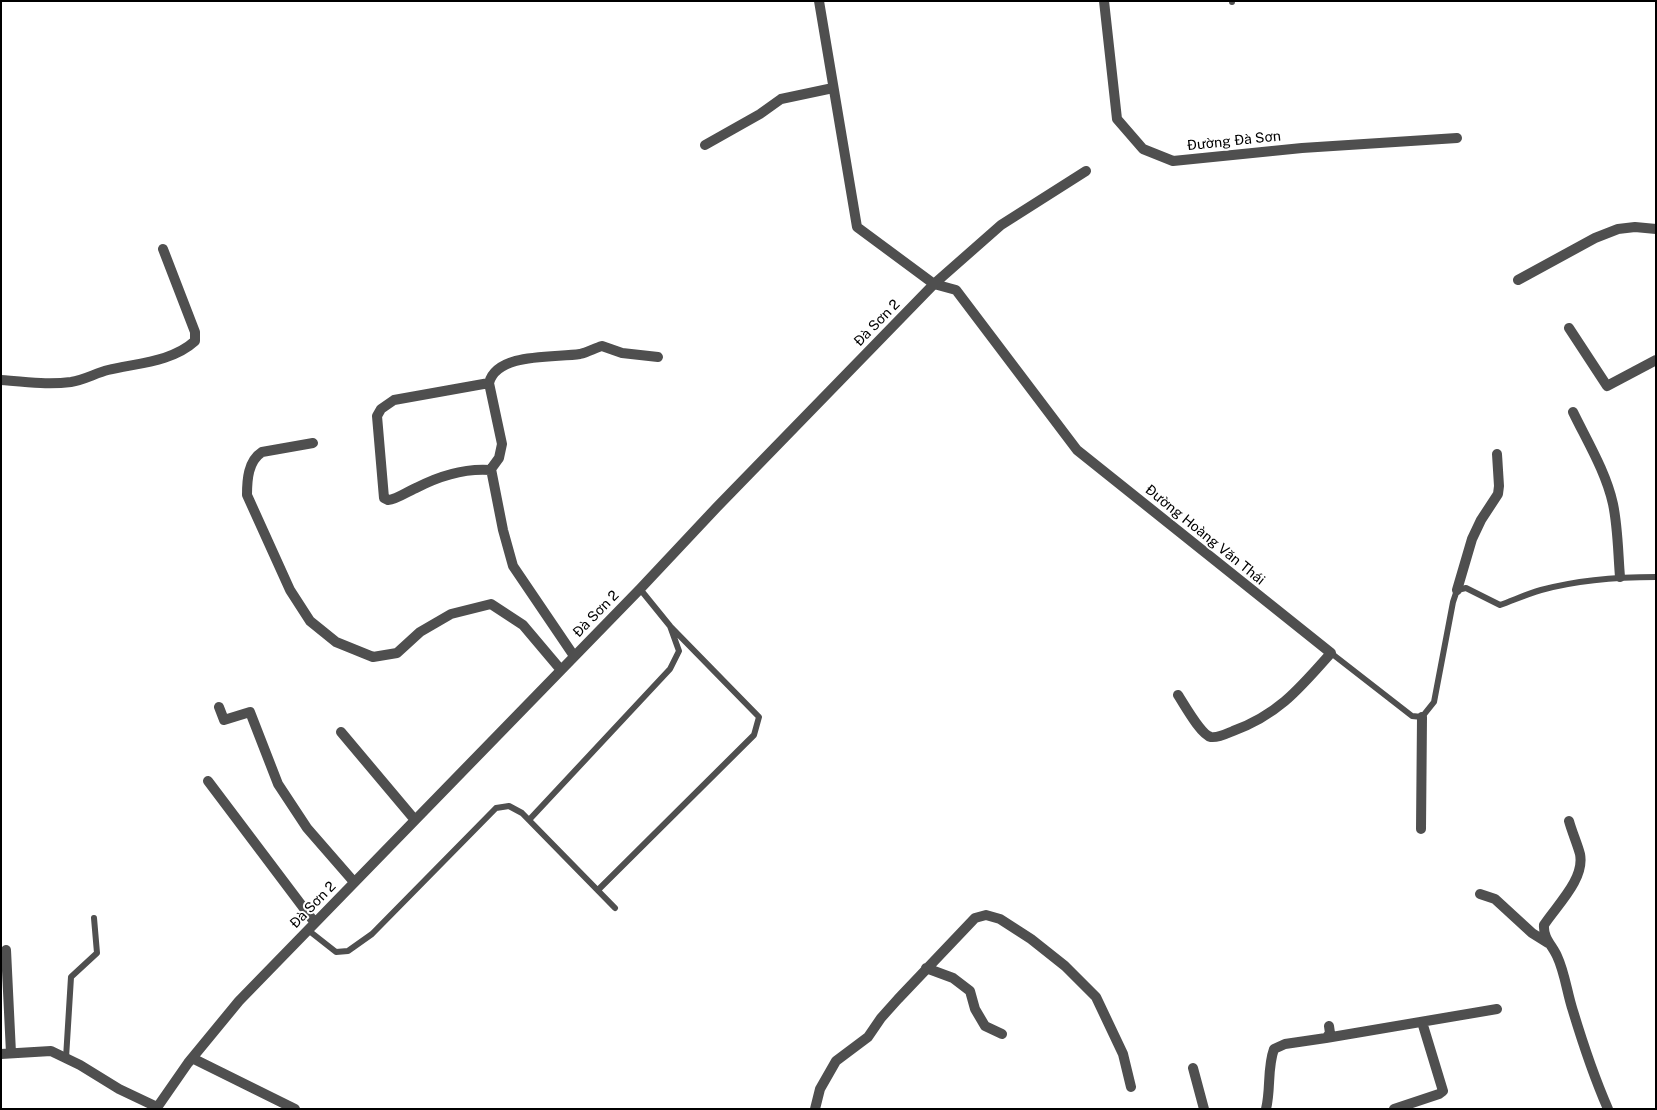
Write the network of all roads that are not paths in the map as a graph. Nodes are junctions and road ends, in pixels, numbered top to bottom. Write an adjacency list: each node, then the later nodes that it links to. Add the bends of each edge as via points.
1 (819, 1): 3 (street)
2 (1104, 1): 4 (street, Đường Đà Sơn, via 1117,120 1143,149 1174,161 1302,148)
3 (833, 88): 5 (street, via 781,99); 10 (street, via 857,227)
4 (1457, 138)
5 (705, 145)
6 (1086, 171): 10 (street, Đà Sơn 2, via 1001,225)
7 (1656, 229): 9 (street, via 1618,228)
8 (163, 249): 14 (street, via 194,332 195,341 189,346 176,354 106,370 72,382)
9 (1518, 280)
10 (934, 284): 22 (street, Đà Sơn 2); 25 (street, Đường Hoàng Văn Thái, via 956,290 1077,450)
11 (1569, 328): 13 (street, via 1607,386)
12 (658, 357): 15 (street, via 622,353 602,346 581,354 512,362 495,371)
13 (1656, 360)
14 (1, 380)
15 (489, 383): 19 (street, via 502,444 499,458); 19 (street, via 394,400 381,409 378,416 384,498 388,500 441,477 477,469)
16 (1573, 412): 20 (street, via 1602,472 1612,502)
17 (313, 444): 27 (street, via 262,452 251,467 247,486 247,496 290,590 310,621 336,642 373,657 397,653 420,632 451,614 491,604 524,625)
18 (1497, 454): 23 (street, via 1498,494 1472,539)
19 (491, 470): 26 (street, via 513,566)
20 (1620, 577): 21 (lane); 23 (lane, via 1540,590 1500,605 1466,588)
21 (1656, 578)
22 (640, 590): 24 (lane); 26 (street, Đà Sơn 2)
23 (1457, 590): 30 (lane, via 1434,702)
24 (670, 626): 34 (lane, via 679,651 670,669); 38 (lane, via 759,717 754,736)
25 (1331, 653): 28 (street, via 1300,688 1270,714 1220,736 1210,737 1203,732); 30 (lane, via 1412,716)
26 (574, 656): 27 (street, Đà Sơn 2)
27 (561, 670): 33 (street, Đà Sơn 2)
28 (1178, 695)
29 (219, 707): 37 (street, via 224,720 250,712 278,784 307,828)
30 (1422, 717): 36 (street)
31 (341, 732): 33 (street)
32 (208, 781): 42 (street)
33 (415, 820): 37 (street, Đà Sơn 2)
34 (529, 820): 38 (lane); 42 (lane, via 509,806 496,808 372,934 348,952 336,952)
35 (1569, 821): 43 (street, via 1580,855 1580,869 1576,881 1544,925)
36 (1421, 829)
37 (354, 882): 42 (street, Đà Sơn 2)
38 (598, 890): 40 (lane)
39 (1480, 894): 43 (street, via 1495,899 1532,933)
40 (615, 908)
41 (94, 918): 52 (lane, via 97,953 71,977)
42 (311, 927): 53 (street, Đà Sơn 2, via 239,1001)
43 (1548, 943): 62 (street, via 1556,954 1597,1085)
44 (6, 950): 51 (street)
45 (926, 968): 49 (street, via 953,978 970,990 975,1009 986,1026); 55 (street, via 976,918 986,915 1000,919 1065,966 1096,997 1119,1046); 58 (street, via 868,1037 836,1062 820,1089)
46 (1497, 1009): 47 (street)
47 (1422, 1022): 50 (street); 61 (street, via 1443,1091)
48 (1329, 1026): 50 (street, via 1330,1034)
49 (1002, 1034)
50 (1326, 1038): 60 (street, via 1285,1044 1274,1049 1270,1059)
51 (6, 1054): 52 (street, via 51,1051)
52 (66, 1058): 56 (street)
53 (192, 1058): 56 (street, Đà Sơn 2); 57 (street)
54 (1193, 1068): 59 (street)
55 (1131, 1087)
56 (156, 1108)
57 (295, 1109)
58 (815, 1109)
59 (1204, 1109)
60 (1266, 1109)
61 (1394, 1109)
62 (1608, 1109)

